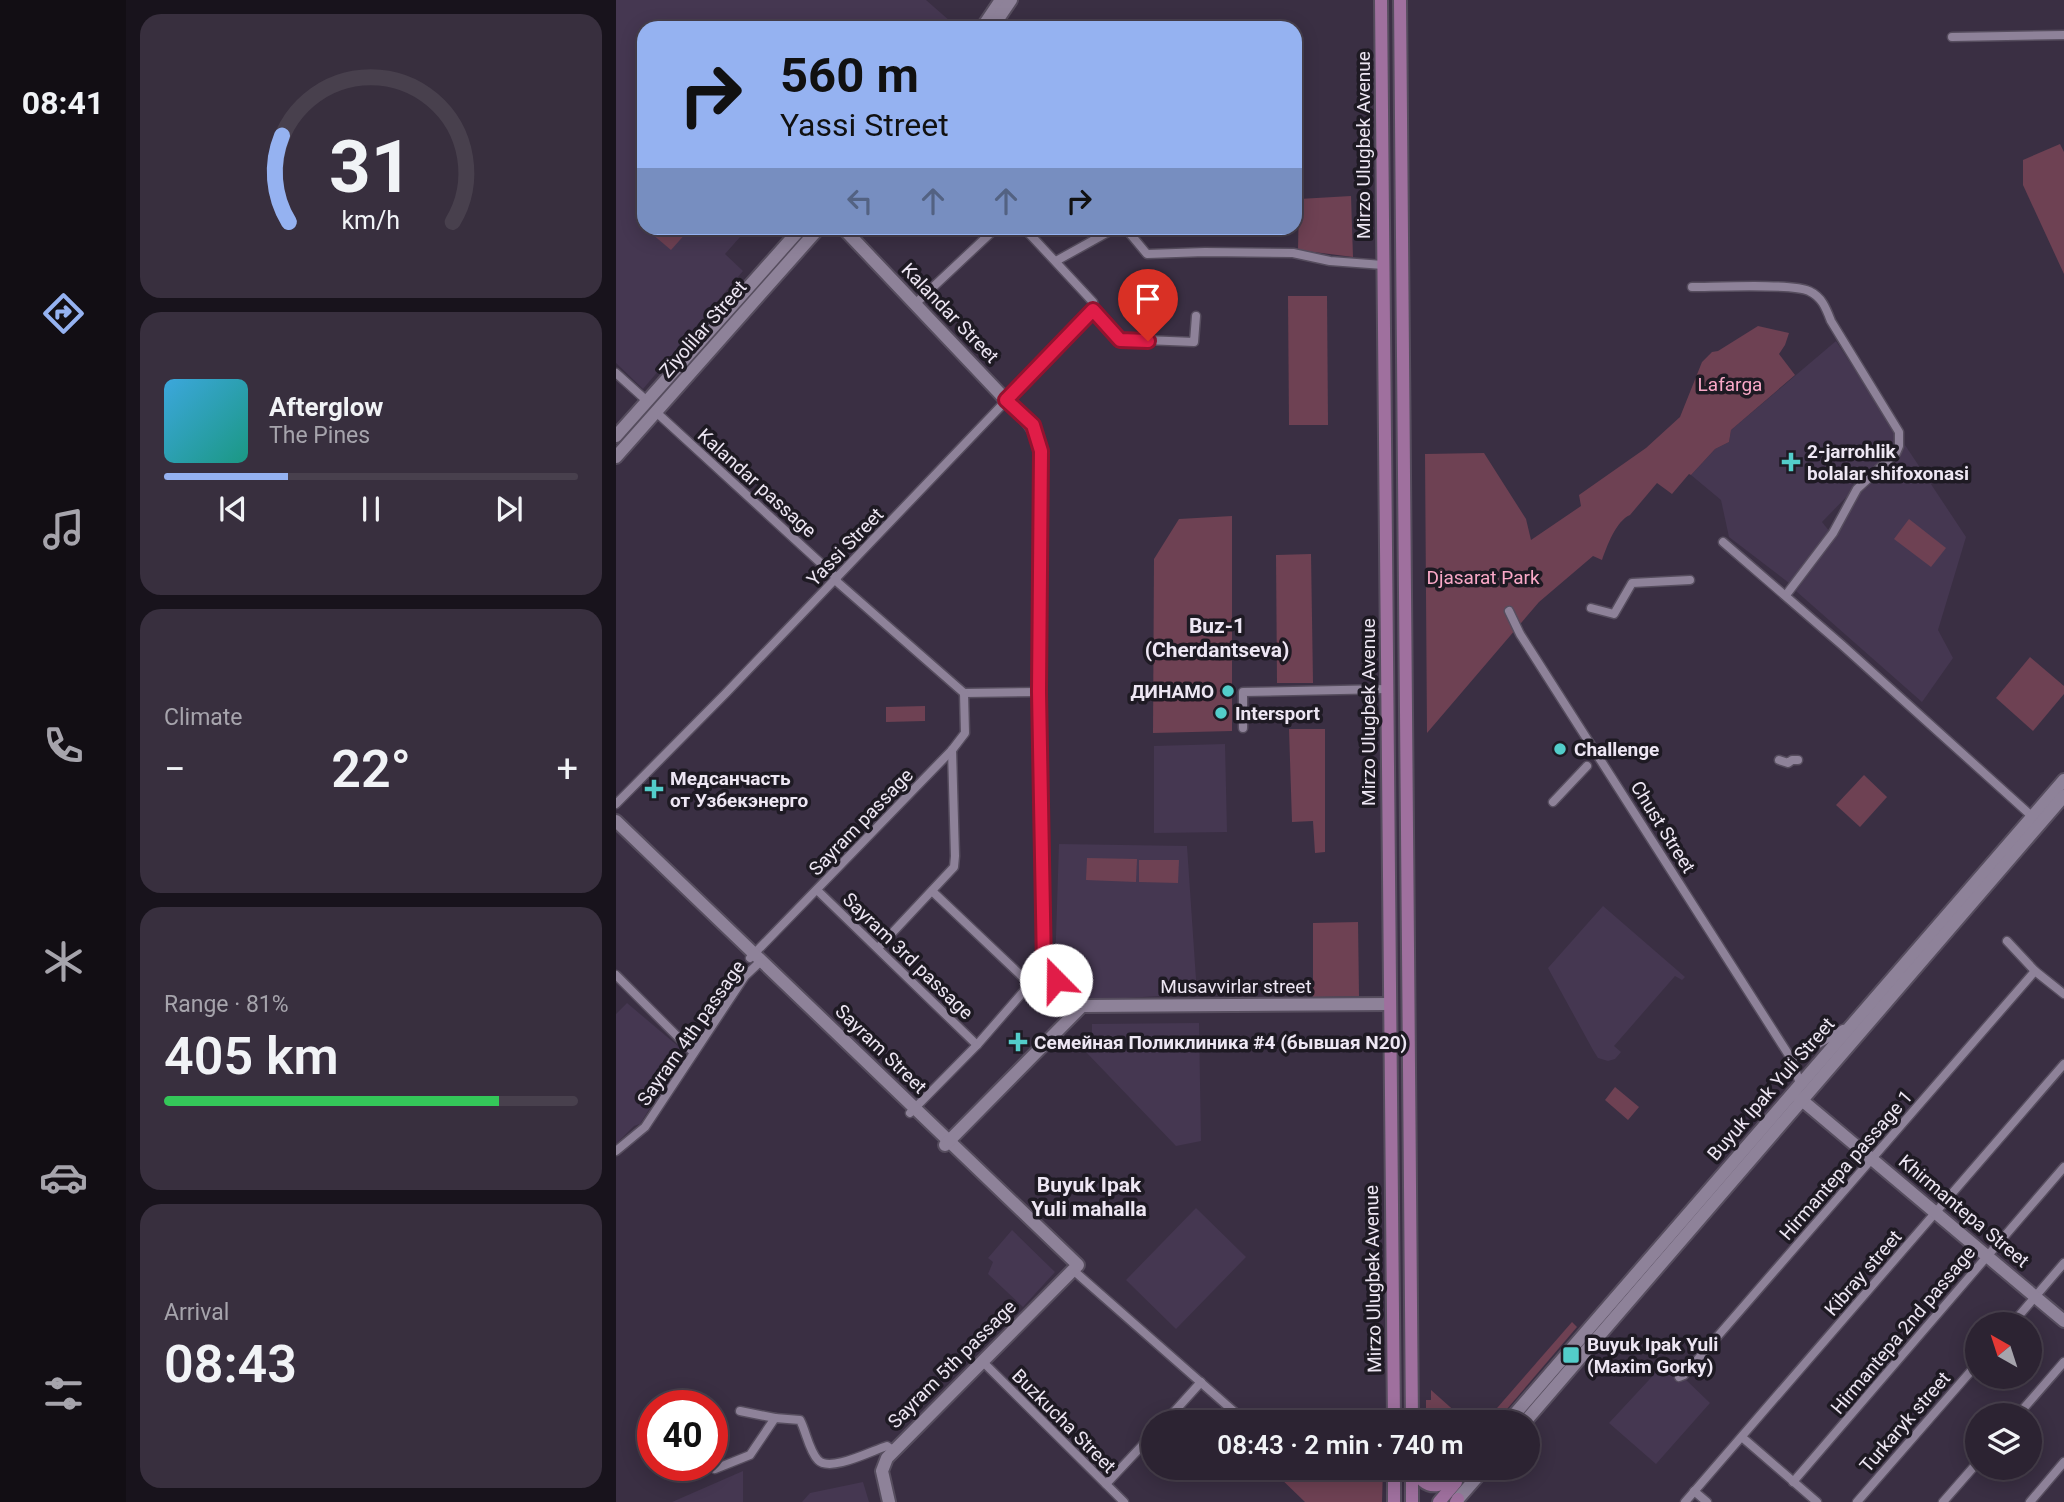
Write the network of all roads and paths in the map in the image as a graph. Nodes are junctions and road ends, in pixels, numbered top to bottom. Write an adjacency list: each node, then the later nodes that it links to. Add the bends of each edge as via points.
1 (1002, 0): 5 (street)
2 (1011, 0): 6 (street)
3 (1381, 0): 16 (main road, Mirzo Ulugbek Avenue)
4 (1400, 0): 17 (main road, Mirzo Ulugbek Avenue)
5 (987, 21)
6 (997, 21)
7 (2064, 35): 8 (street)
8 (1952, 37)
9 (796, 235): 24 (street, Ziyolilar Street)
10 (812, 235): 24 (street, Ziyolilar Street)
11 (850, 235): 21 (street, Kalandar Street)
12 (989, 235): 21 (street)
13 (1031, 235): 18 (street)
14 (1103, 235): 18 (street)
15 (1131, 235): 19 (street, via 1147,254 1293,253)
16 (1383, 244): 17 (main road); 19 (main road, Mirzo Ulugbek Avenue)
17 (1402, 244): 56 (main road, Mirzo Ulugbek Avenue)
18 (1056, 261): 22 (street, via 1093,302)
19 (1383, 265): 36 (main road, Mirzo Ulugbek Avenue)
20 (1692, 287): 33 (street, via 1799,288 1816,295 1899,432 1896,453 1857,489 1833,533)
21 (915, 304): 26 (street, Kalandar Street)
22 (1093, 310): 23 (street, via 1115,336 1127,340 1194,342); 26 (street, Yassi Street)
23 (1196, 316)
24 (690, 363): 27 (street, Ziyolilar Street)
25 (616, 373): 27 (street, Kalandar passage)
26 (1006, 400): 31 (street, Yassi Street); 37 (street, Kalandar Street, via 1033,425 1041,451)
27 (652, 407): 28 (street, Ziyolilar Street); 29 (street, Ziyolilar Street); 31 (street, Kalandar passage)
28 (616, 436)
29 (616, 457)
30 (1723, 542): 33 (street)
31 (836, 579): 38 (street, Kalandar passage); 47 (street, Yassi Street)
32 (1690, 580): 34 (street, via 1632,583 1614,614)
33 (1786, 595): 48 (street)
34 (1591, 608)
35 (1510, 611): 68 (street, Chust Street, via 1520,634)
36 (1387, 690): 39 (street, via 1243,692); 55 (main road, Mirzo Ulugbek Avenue)
37 (1039, 692): 38 (street); 58 (street, Kalandar Street)
38 (964, 694): 40 (street, Sayram passage, via 965,733)
39 (1244, 728)
40 (952, 750): 51 (street, Sayram passage); 52 (street, via 955,863)
41 (1779, 760): 42 (street)
42 (1798, 760)
43 (1587, 766): 46 (street)
44 (2064, 780): 48 (street, Buyuk Ipak Yuli Street)
45 (2064, 796): 48 (street, Buyuk Ipak Yuli Street)
46 (1553, 802)
47 (616, 804)
48 (2036, 820): 65 (street, Buyuk Ipak Yuli Street); 70 (street, Buyuk Ipak Yuli Street)
49 (616, 821): 57 (street, Sayram Street)
50 (616, 830): 57 (street, Sayram Street)
51 (817, 890): 54 (street, Sayram 3rd passage); 57 (street, Sayram passage)
52 (932, 891): 54 (street); 61 (street)
53 (2007, 941): 59 (street)
54 (878, 948): 66 (street, Sayram 3rd passage)
55 (1389, 949): 56 (main road); 63 (main road, Mirzo Ulugbek Avenue)
56 (1408, 950): 93 (main road, Mirzo Ulugbek Avenue)
57 (756, 960): 67 (street, Sayram 4th passage); 71 (street, Sayram Street)
58 (1044, 968): 61 (street); 64 (street)
59 (2035, 971): 62 (street); 74 (street, Hirmantepa passage 1)
60 (616, 975): 67 (street)
61 (1029, 983): 66 (street)
62 (2064, 994)
63 (1390, 1004): 64 (street, Musavvirlar street); 92 (main road, Mirzo Ulugbek Avenue)
64 (1082, 1006): 72 (street)
65 (1853, 1023): 68 (street); 70 (street, Buyuk Ipak Yuli Street)
66 (977, 1045): 71 (street)
67 (693, 1052): 73 (street, Sayram 4th passage, via 645,1127)
68 (1792, 1060): 70 (street, Chust Street)
69 (2064, 1064): 76 (street, Kibray street)
70 (1796, 1093): 74 (street, Khirmаntepa Street); 83 (street, Buyuk Ipak Yuli Street); 83 (street, Buyuk Ipak Yuli Street, via 1601,1314)
71 (912, 1111): 72 (street, Sayram Street)
72 (946, 1144): 79 (street, Sayram Street)
73 (616, 1151)
74 (1872, 1160): 76 (street, Khirmаntepa Street); 86 (street, Hirmantepa passage 1)
75 (2064, 1167): 77 (street, Hirmantepa 2nd passage)
76 (1935, 1213): 77 (street, Khirmаntepa Street); 98 (street, Kibray street)
77 (1987, 1255): 80 (street, Khirmаntepa Street); 111 (street, Hirmantepa 2nd passage)
78 (2064, 1263): 80 (street)
79 (1075, 1268): 84 (street, Sayram 5th passage); 88 (street, Sayram Street)
80 (2035, 1297): 81 (street); 82 (street, Khirmаntepa Street)
81 (2022, 1312)
82 (2064, 1321)
83 (1572, 1357): 94 (street, Buyuk Ipak Yuli Street); 95 (street, Buyuk Ipak Yuli Street)
84 (982, 1362): 100 (street, Sayram 5th passage); 112 (street, Buzkucha Street)
85 (2064, 1362): 89 (street)
86 (1679, 1377)
87 (1965, 1378): 124 (street, Turkaryk street)
88 (1201, 1382): 90 (street); 91 (street, Sayram Street)
89 (2028, 1403)
90 (1176, 1410)
91 (1232, 1410)
92 (1392, 1410)
93 (1412, 1410)
94 (1520, 1410)
95 (1533, 1410)
96 (740, 1411): 97 (street)
97 (775, 1418): 100 (street, via 800,1420 817,1459 824,1463 847,1461 887,1446); 102 (street, via 753,1452)
98 (1743, 1437): 111 (street); 113 (street, Kibray street)
99 (1141, 1447): 112 (street)
100 (894, 1451): 115 (street, Sayram 5th passage, via 882,1471)
101 (2064, 1462): 126 (street)
102 (728, 1463)
103 (1965, 1477): 125 (street)
104 (1389, 1480): 117 (main road)
105 (1394, 1480): 118 (main road)
106 (1413, 1480): 119 (main road)
107 (1423, 1480): 108 (main road, via 1440,1485)
108 (1451, 1480)
109 (1457, 1480): 120 (main road)
110 (1475, 1480): 114 (street)
111 (1793, 1482): 123 (street)
112 (1106, 1485): 116 (street, Buzkucha Street)
113 (1694, 1491): 121 (street, Kibray street); 122 (street)
114 (1457, 1501)
115 (889, 1502)
116 (1124, 1502)
117 (1389, 1502)
118 (1394, 1502)
119 (1412, 1502)
120 (1439, 1502)
121 (1685, 1502)
122 (1707, 1502)
123 (1817, 1502)
124 (1857, 1502)
125 (1943, 1502)
126 (2030, 1502)

